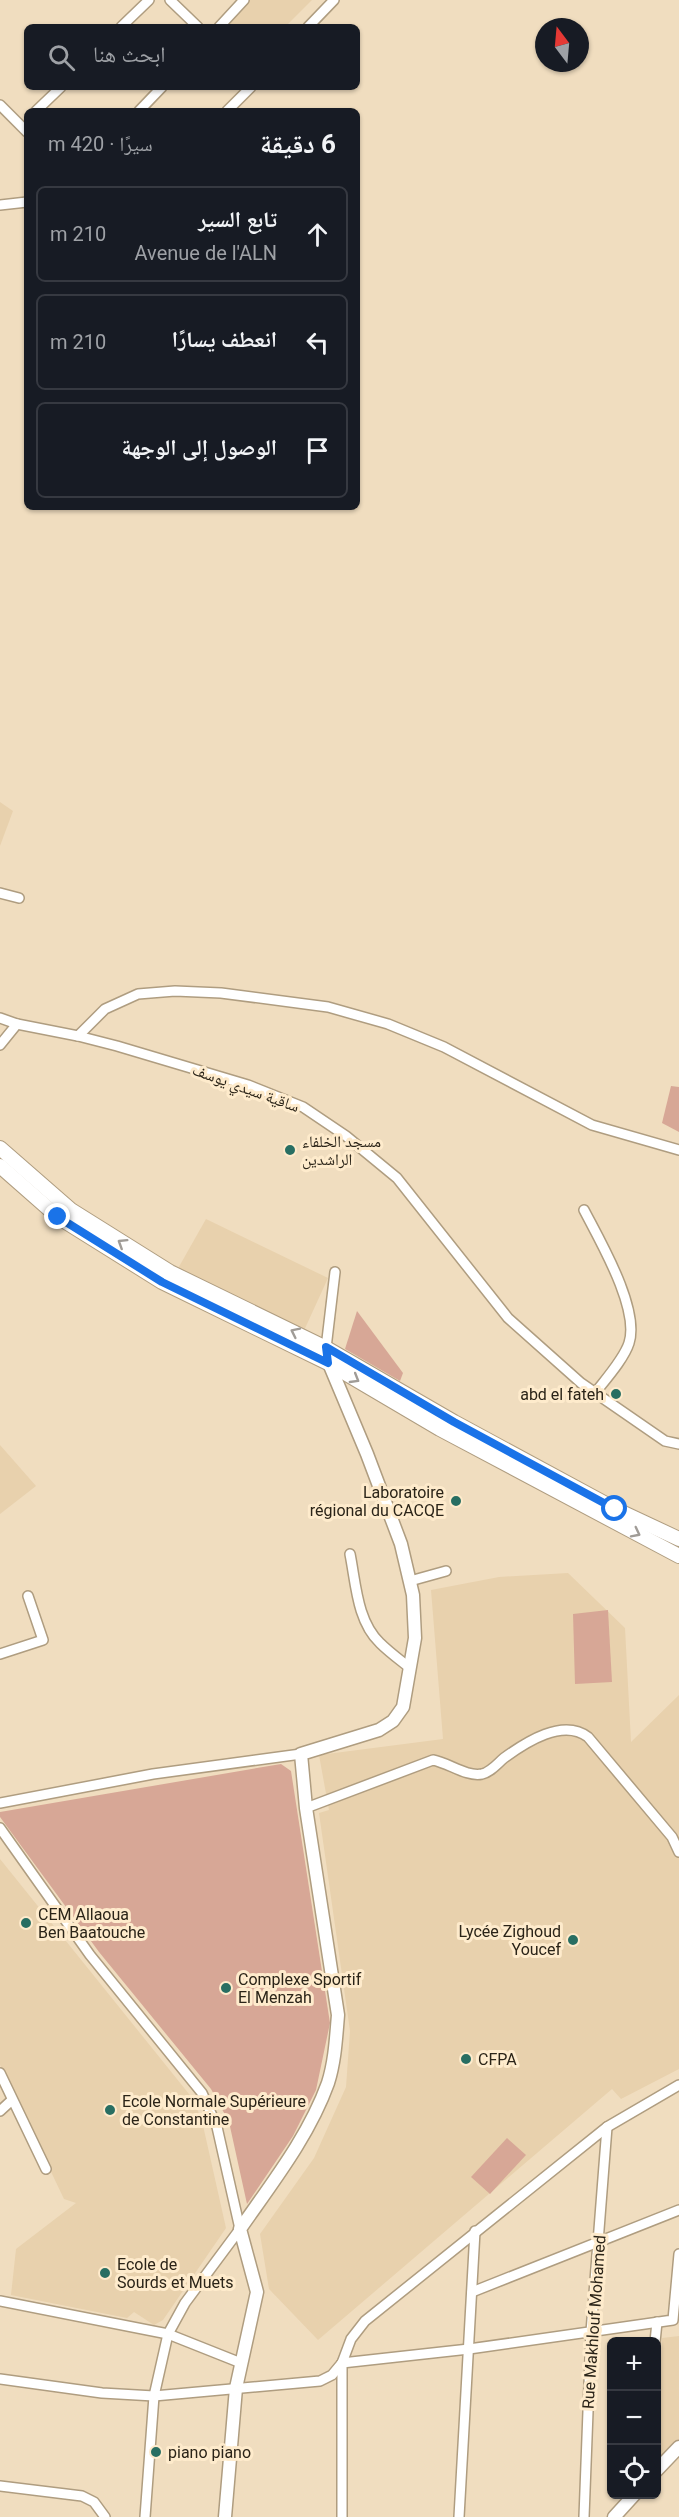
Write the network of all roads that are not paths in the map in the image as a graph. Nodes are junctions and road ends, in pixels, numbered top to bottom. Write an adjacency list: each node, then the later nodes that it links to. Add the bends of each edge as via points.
1 (149, 0): 5 (street)
2 (170, 0): 6 (street)
3 (244, 0): 7 (street)
4 (334, 0): 8 (street)
5 (125, 24)
6 (195, 24)
7 (222, 24)
8 (311, 24)
9 (58, 90): 13 (street)
10 (159, 90): 14 (street)
11 (247, 90): 15 (street)
12 (0, 105): 16 (street)
13 (39, 108)
14 (142, 108)
15 (230, 108)
16 (24, 125)
17 (24, 202): 18 (street)
18 (0, 205)
19 (0, 893): 20 (street)
20 (19, 898)
21 (0, 1018): 22 (street, ساقية سيدي يوسف)
22 (17, 1024): 23 (street, ساقية سيدي يوسف); 24 (street)
23 (78, 1035): 26 (street, via 105,1009 138,994 174,991 328,1006 388,1024 444,1047 592,1125); 32 (street, ساقية سيدي يوسف, via 248,1085 303,1107 346,1136 397,1178 508,1318)
24 (0, 1045)
25 (0, 1148): 30 (main road, one-way to 25, via 170,1272 122,1244 71,1210)
26 (679, 1150)
27 (0, 1166): 31 (main road, via 58,1217 121,1258)
28 (584, 1210): 32 (street, via 617,1275 631,1322 629,1344)
29 (335, 1272): 30 (street)
30 (326, 1347): 31 (main road); 34 (main road, via 454,1422)
31 (328, 1363): 36 (main road, one-way to 36, via 440,1429); 38 (main road, via 384,1495)
32 (595, 1393): 33 (street, ساقية سيدي يوسف)
33 (676, 1445)
34 (679, 1539)
35 (350, 1554): 41 (street, via 369,1630)
36 (679, 1556)
37 (446, 1571): 38 (street)
38 (410, 1581): 41 (main road, via 415,1638)
39 (28, 1596): 40 (street, via 43,1640)
40 (0, 1654)
41 (410, 1668): 42 (main road, via 403,1707 393,1721 379,1730)
42 (301, 1754): 43 (street, via 153,1774); 44 (main road)
43 (0, 1803)
44 (306, 1808): 46 (street, via 433,1760 473,1775 488,1772 549,1732 571,1728 588,1737 672,1837); 54 (main road, via 338,2015 333,2061 322,2099 300,2139)
45 (0, 1828): 54 (street, via 90,1955 202,2093 217,2127)
46 (679, 1852)
47 (0, 2073): 49 (street)
48 (679, 2085): 51 (street)
49 (12, 2100): 50 (street); 52 (street)
50 (0, 2110)
51 (607, 2127): 55 (street); 56 (street, Rue Makhlouf Mohamed)
52 (46, 2169)
53 (679, 2210): 56 (street)
54 (240, 2229): 62 (street, via 185,2303); 65 (main road, via 257,2292)
55 (476, 2231): 58 (street); 66 (street, via 365,2320 351,2339)
56 (599, 2243): 58 (street); 61 (street, Rue Makhlouf Mohamed)
57 (679, 2254): 60 (street, via 672,2320)
58 (472, 2292): 64 (street)
59 (0, 2301): 62 (street)
60 (657, 2322): 61 (street); 63 (street)
61 (591, 2332): 64 (street); 80 (street, Rue Makhlouf Mohamed)
62 (168, 2334): 65 (street); 69 (street)
63 (656, 2337)
64 (469, 2349): 66 (street); 79 (street)
65 (241, 2363): 68 (main road)
66 (342, 2363): 68 (street, via 320,2381); 78 (street)
67 (0, 2379): 69 (street)
68 (236, 2388): 69 (street); 77 (main road)
69 (154, 2396): 76 (street)
70 (679, 2447): 71 (main road)
71 (661, 2467)
72 (0, 2486): 75 (street, via 82,2496 94,2502)
73 (631, 2499): 74 (main road)
74 (619, 2515)
75 (105, 2517)
76 (145, 2517)
77 (225, 2517)
78 (342, 2517)
79 (459, 2517)
80 (584, 2517)

